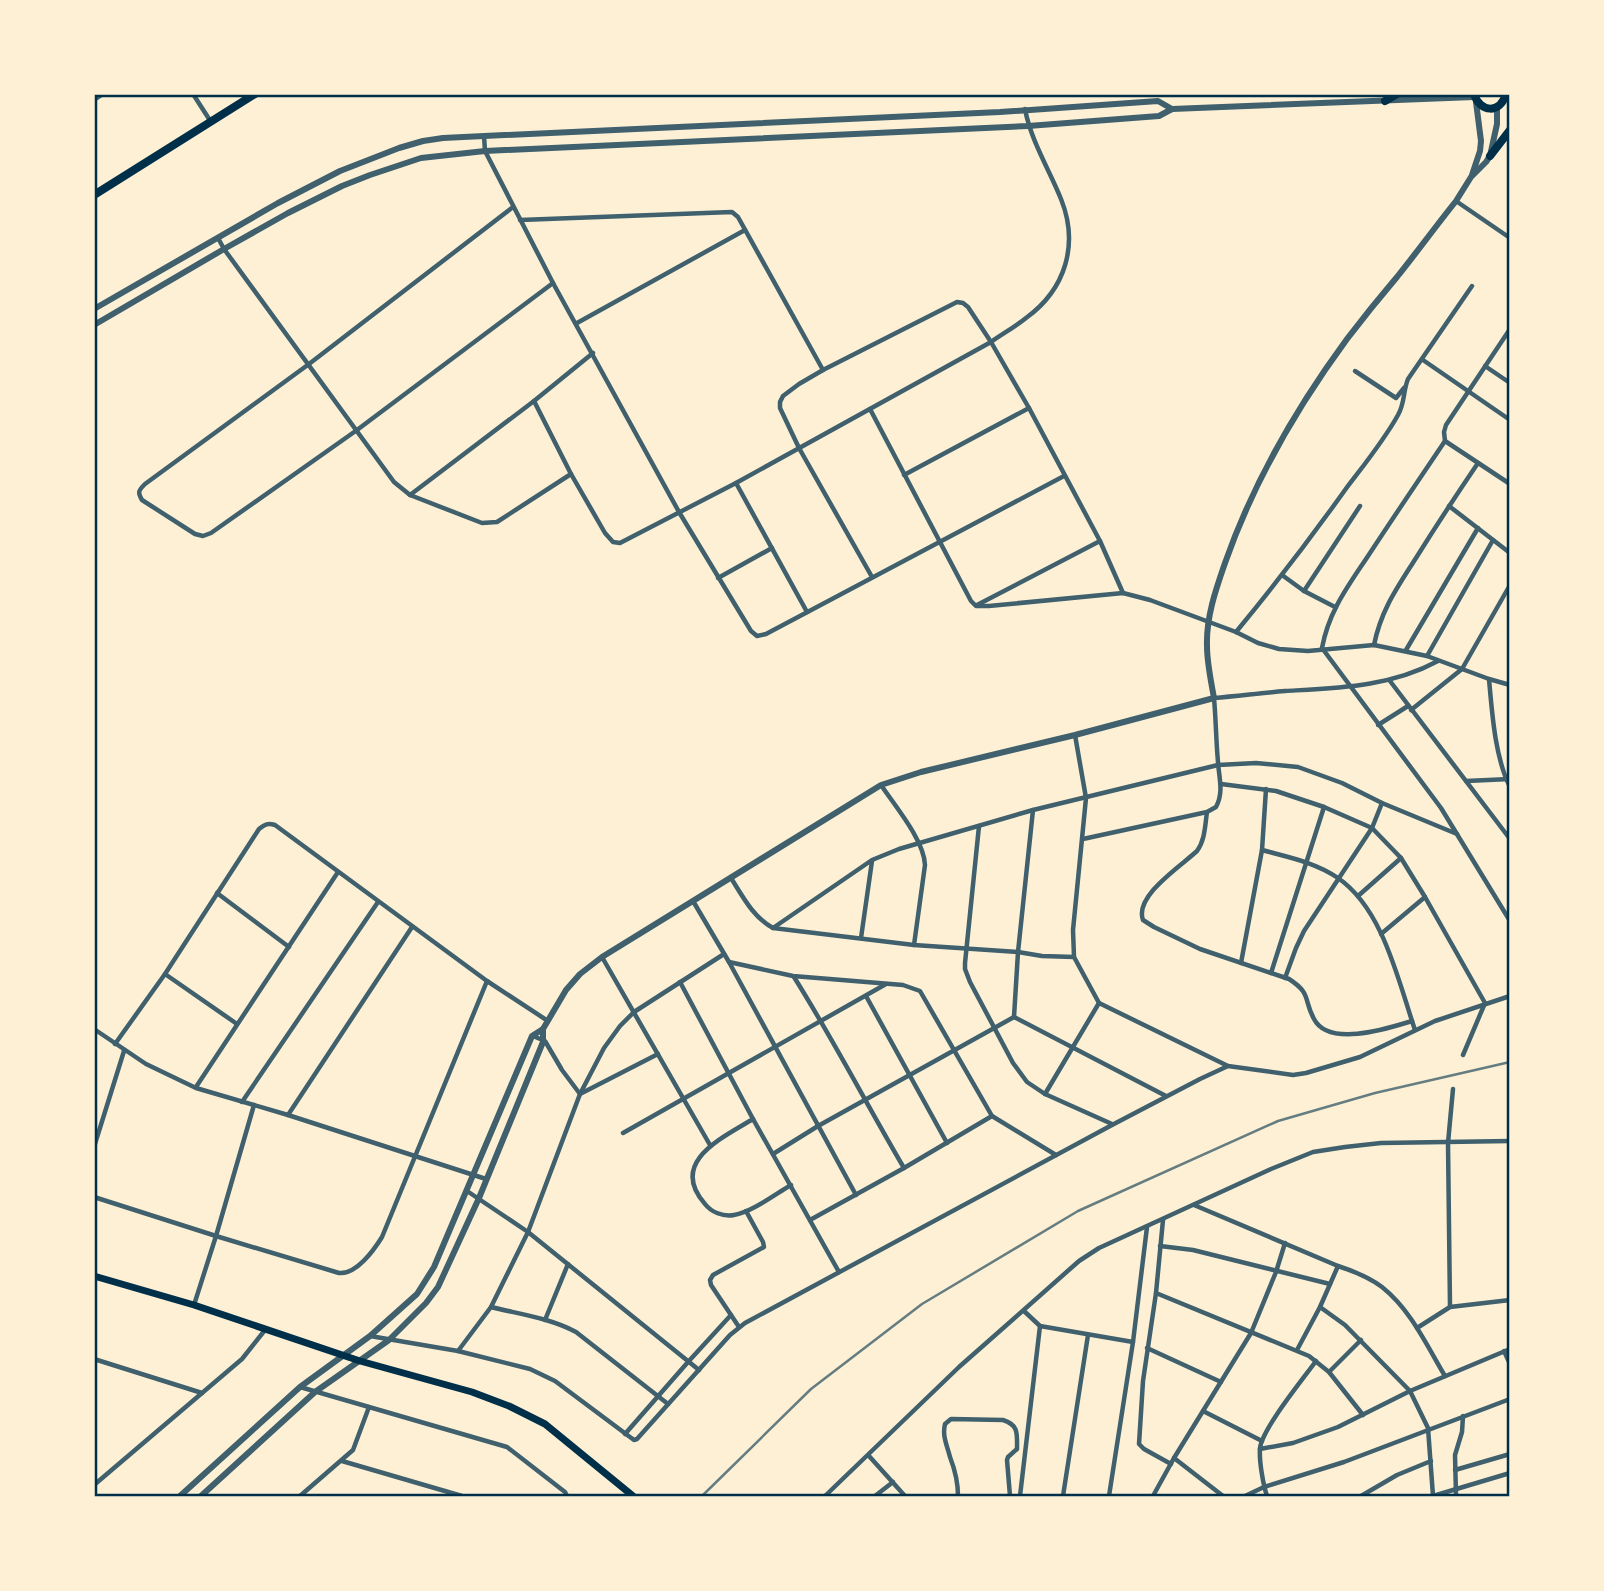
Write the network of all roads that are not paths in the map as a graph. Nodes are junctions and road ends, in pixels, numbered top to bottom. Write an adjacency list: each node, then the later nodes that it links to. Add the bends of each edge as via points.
1 (103, 94): 7 (street)
2 (193, 94): 13 (street)
3 (255, 94): 13 (main road)
4 (1397, 94): 8 (main road)
5 (1506, 94): 9 (main road)
6 (1474, 98): 8 (street); 9 (main road, via 1486,108); 20 (street, via 1480,151)
7 (94, 100)
8 (1385, 101): 11 (street)
9 (1503, 105): 19 (street)
10 (1025, 109): 11 (street, via 1158,101); 12 (street); 14 (street)
11 (1172, 109): 14 (street, via 1159,116)
12 (902, 116): 16 (street); 17 (street)
13 (211, 122): 21 (main road)
14 (1028, 127): 16 (street); 35 (street, via 1063,205 1069,247 1063,272 1046,298 1028,317)
15 (1510, 130): 19 (main road)
16 (902, 133): 18 (street)
17 (484, 136): 18 (street); 26 (street, via 443,138 399,148 314,184)
18 (485, 151): 23 (street); 28 (street, via 421,158 370,175 307,203)
19 (1490, 156): 20 (street)
20 (1471, 177): 22 (street)
21 (96, 190)
22 (1456, 201): 27 (street); 77 (street, via 1347,339 1295,418 1233,540)
23 (513, 207): 24 (street); 38 (street)
24 (520, 220): 25 (street, via 732,212); 29 (street)
25 (745, 230): 32 (street); 40 (street)
26 (217, 237): 28 (street); 31 (street)
27 (1510, 238)
28 (224, 249): 33 (street); 38 (street)
29 (553, 283): 32 (street); 49 (street)
30 (1472, 286): 37 (street)
31 (94, 309)
32 (577, 323): 36 (street)
33 (94, 325)
34 (1510, 330): 39 (street)
35 (990, 342): 40 (street, via 968,307 957,302); 46 (street); 47 (street)
36 (593, 353): 45 (street); 61 (street)
37 (1423, 360): 43 (street); 44 (street)
38 (309, 364): 49 (street); 49 (street, via 145,484 138,492 142,500 203,536)
39 (1485, 366): 42 (street); 44 (street)
40 (823, 370): 51 (street, via 794,387 780,402)
41 (1356, 371): 43 (street, via 1396,398)
42 (1510, 383)
43 (1404, 387): 68 (street, via 1403,405 1394,421)
44 (1468, 393): 48 (street); 50 (street, via 1446,425)
45 (534, 401): 53 (street); 58 (street)
46 (1029, 408): 54 (street); 55 (street)
47 (870, 409): 51 (street); 54 (street)
48 (1510, 421)
49 (357, 430): 58 (street, via 394,482)
50 (1445, 441): 52 (street); 75 (street)
51 (799, 448): 56 (street); 69 (street)
52 (1478, 463): 57 (street); 60 (street)
53 (571, 474): 58 (street, via 497,522 482,523); 61 (street, via 613,542 620,543)
54 (904, 475): 65 (street)
55 (1064, 476): 64 (street); 65 (street)
56 (736, 483): 61 (street); 66 (street)
57 (1510, 484)
58 (410, 495)
59 (1360, 506): 72 (street)
60 (1448, 506): 62 (street); 79 (street, via 1380,619)
61 (680, 512): 70 (street)
62 (1478, 528): 63 (street); 81 (street)
63 (1493, 540): 67 (street); 82 (street)
64 (1100, 541): 73 (street); 74 (street)
65 (939, 542): 69 (street); 74 (street)
66 (772, 548): 70 (street); 76 (street)
67 (1510, 552)
68 (1282, 575): 72 (street); 78 (street)
69 (872, 577): 76 (street)
70 (718, 578): 76 (street, via 757,636)
71 (1510, 585): 84 (street)
72 (1304, 591): 75 (street)
73 (1123, 593): 74 (street); 77 (street)
74 (976, 606)
75 (1335, 607): 80 (street)
76 (807, 612)
77 (1209, 623): 78 (street); 89 (street)
78 (1236, 632): 80 (street, via 1279,649)
79 (1374, 645): 80 (street); 81 (street)
80 (1322, 649): 88 (street)
81 (1406, 650): 82 (street)
82 (1427, 656): 83 (street)
83 (1439, 660): 84 (street); 86 (street)
84 (1462, 669): 85 (street); 90 (street)
85 (1489, 679): 87 (street); 94 (street, via 1498,748)
86 (1390, 681): 88 (street); 90 (street)
87 (1509, 684)
88 (1353, 687): 89 (street); 91 (street)
89 (1214, 698): 92 (street); 93 (street)
90 (1409, 708): 91 (street); 95 (street)
91 (1378, 725): 107 (street)
92 (1075, 735): 97 (street); 100 (street)
93 (1218, 765): 96 (street); 100 (street); 101 (street, via 1256,762 1298,767)
94 (1508, 779): 95 (street); 98 (street)
95 (1465, 781): 109 (street)
96 (1221, 784): 99 (street); 104 (street, via 1219,802)
97 (881, 785): 110 (street); 116 (street)
98 (1510, 787)
99 (1266, 789): 102 (street); 111 (street)
100 (1086, 797): 103 (street); 108 (street)
101 (1382, 803): 106 (street); 107 (street)
102 (1324, 807): 106 (street); 114 (street)
103 (1033, 810): 105 (street); 131 (street)
104 (1206, 812): 108 (street); 136 (street, via 1197,851 1155,889 1141,916 1154,928)
105 (979, 826): 110 (street); 130 (street)
106 (1371, 828): 112 (street); 117 (street)
107 (1457, 834): 123 (street)
108 (1083, 839): 134 (street)
109 (1510, 839)
110 (919, 842): 113 (street); 128 (street, via 925,865)
111 (1262, 850): 114 (street); 136 (street)
112 (1401, 858): 119 (street); 120 (street)
113 (872, 860): 125 (street); 127 (street)
114 (1306, 863): 117 (street); 137 (street)
115 (338, 872): 118 (street, via 270,823 259,829); 122 (street); 129 (street)
116 (731, 878): 121 (street); 125 (street, via 751,910)
117 (1338, 878): 119 (street); 140 (street, via 1304,931)
118 (217, 893): 129 (street); 138 (street)
119 (1357, 896): 126 (street)
120 (1425, 897): 126 (street); 147 (street)
121 (693, 901): 132 (street); 133 (street)
122 (377, 902): 124 (street); 177 (street)
123 (1510, 921)
124 (412, 927): 141 (street); 179 (street)
125 (773, 928): 127 (street)
126 (1381, 934): 152 (street)
127 (861, 938): 128 (street)
128 (914, 945): 130 (street)
129 (289, 947): 153 (street)
130 (967, 948): 131 (street); 154 (street, via 967,975)
131 (1018, 952): 134 (street); 149 (street)
132 (724, 954): 135 (street); 142 (street)
133 (602, 957): 148 (street); 150 (street, via 566,990)
134 (1074, 957): 146 (street)
135 (729, 962): 139 (street); 162 (street)
136 (1241, 963): 137 (street)
137 (1271, 973): 140 (street)
138 (165, 974): 153 (street); 160 (street)
139 (793, 976): 143 (street); 151 (street)
140 (1285, 978): 152 (street, via 1300,986 1315,1023 1329,1031 1377,1032)
141 (487, 981): 150 (street); 191 (street)
142 (680, 982): 148 (street); 168 (street)
143 (886, 984): 144 (street); 163 (street, via 920,991)
144 (866, 996): 151 (street); 169 (street)
145 (1510, 996): 147 (street)
146 (1099, 1003): 161 (street); 167 (street)
147 (1485, 1003): 157 (street); 166 (street)
148 (634, 1012): 165 (street); 172 (street, via 604,1048)
149 (1014, 1017): 154 (street); 161 (street)
150 (548, 1021): 156 (street)
151 (821, 1021): 162 (street); 176 (street)
152 (1412, 1021): 157 (street)
153 (237, 1024): 170 (street)
154 (994, 1028): 163 (street); 173 (street, via 1021,1075)
155 (94, 1029): 160 (street)
156 (543, 1029): 158 (street); 159 (street)
157 (1415, 1030): 167 (street, via 1360,1057 1306,1073)
158 (532, 1036): 159 (street); 194 (street)
159 (543, 1042): 172 (street); 195 (street)
160 (115, 1044): 164 (street)
161 (1072, 1047): 173 (street); 174 (street)
162 (775, 1048): 168 (street); 183 (street)
163 (955, 1050): 169 (street); 180 (street)
164 (124, 1051): 170 (street); 189 (street)
165 (657, 1054): 172 (street); 175 (street)
166 (1463, 1055)
167 (1228, 1066): 174 (street)
168 (730, 1073): 175 (street); 181 (street)
169 (909, 1075): 176 (street); 186 (street)
170 (196, 1088): 177 (street)
171 (1453, 1089): 187 (street)
172 (580, 1094): 206 (street)
173 (1045, 1094): 182 (street)
174 (1166, 1096): 182 (street)
175 (684, 1099): 184 (street); 188 (street)
176 (864, 1101): 183 (street); 193 (street)
177 (242, 1102): 178 (street)
178 (254, 1105): 179 (street); 207 (street)
179 (288, 1115): 191 (street)
180 (992, 1116): 186 (street); 192 (street)
181 (753, 1119): 188 (street); 190 (street)
182 (1112, 1125): 192 (street)
183 (818, 1126): 190 (street); 198 (street)
184 (623, 1133)
185 (1510, 1141): 187 (street)
186 (947, 1143): 193 (street)
187 (1448, 1143): 201 (street, via 1381,1143 1313,1152); 221 (street)
188 (710, 1145): 202 (street, via 693,1170 697,1196 719,1214)
189 (94, 1147)
190 (773, 1154): 196 (street)
191 (415, 1155): 194 (street); 207 (street, via 382,1237 364,1260 345,1274)
192 (1056, 1155): 212 (street)
193 (904, 1168): 198 (street)
194 (473, 1175): 195 (street); 197 (street)
195 (486, 1179): 200 (street)
196 (791, 1185): 202 (street); 203 (street)
197 (467, 1191): 200 (street); 231 (street, via 425,1283)
198 (856, 1195): 203 (street)
199 (94, 1197): 207 (street)
200 (479, 1198): 206 (street); 232 (street, via 438,1287)
201 (1194, 1205): 204 (street); 208 (street)
202 (746, 1211): 223 (street, via 764,1247 710,1280)
203 (810, 1220): 212 (street)
204 (1163, 1220): 205 (street); 209 (street)
205 (1147, 1227): 222 (street, via 1099,1248); 234 (street)
206 (528, 1232): 210 (street); 219 (street)
207 (216, 1236): 218 (street)
208 (1285, 1243): 211 (street); 213 (street)
209 (1160, 1246): 213 (street); 216 (street)
210 (568, 1264): 224 (street); 243 (street)
211 (1338, 1266): 215 (street); 227 (street, via 1384,1288)
212 (839, 1272): 226 (street)
213 (1276, 1272): 215 (street); 229 (street)
214 (94, 1276): 218 (main road)
215 (1330, 1284): 220 (street)
216 (1156, 1293): 229 (street); 235 (street)
217 (1510, 1300): 221 (street)
218 (194, 1306): 228 (main road)
219 (491, 1307): 224 (street); 238 (street)
220 (1320, 1307): 233 (street); 236 (street)
221 (1450, 1307): 227 (street)
222 (1024, 1311): 225 (street); 265 (street, via 959,1367)
223 (731, 1315): 226 (street); 243 (street)
224 (545, 1321): 253 (street, via 576,1332)
225 (1040, 1326): 230 (street); 287 (street)
226 (739, 1327): 245 (street)
227 (1417, 1328): 247 (street)
228 (265, 1330): 239 (main road); 252 (street, via 242,1359)
229 (1251, 1333): 236 (street); 248 (street)
230 (1088, 1335): 234 (street); 288 (street)
231 (370, 1336): 232 (street); 239 (street)
232 (389, 1340): 238 (street); 241 (street)
233 (1361, 1340): 246 (street); 250 (street)
234 (1133, 1342): 289 (street)
235 (1147, 1348): 248 (street); 269 (street, via 1139,1444)
236 (1297, 1350): 242 (street)
237 (1507, 1350): 244 (street); 247 (street)
238 (458, 1351): 261 (street, via 540,1373)
239 (342, 1355): 241 (main road); 249 (street)
240 (94, 1359): 252 (street)
241 (360, 1361): 251 (street); 281 (main road, via 509,1406 557,1434)
242 (1317, 1361): 246 (street); 262 (street)
243 (688, 1362): 245 (street); 253 (street)
244 (1510, 1364)
245 (699, 1370): 255 (street)
246 (1329, 1372): 258 (street)
247 (1445, 1376): 250 (street)
248 (1221, 1382): 257 (street)
249 (300, 1387): 251 (street); 276 (street)
250 (1410, 1391): 258 (street); 260 (street)
251 (315, 1392): 256 (street); 277 (street)
252 (203, 1393): 273 (street)
253 (657, 1396): 255 (street); 261 (street)
254 (1510, 1399): 259 (street)
255 (668, 1404): 261 (street, via 637,1439)
256 (369, 1407): 267 (street, via 353,1450); 280 (street, via 508,1447)
257 (1203, 1411): 262 (street); 266 (street)
258 (1363, 1415): 263 (street, via 1293,1443)
259 (1463, 1416): 260 (street); 270 (street)
260 (1428, 1429): 268 (street); 274 (street)
261 (625, 1434)
262 (1262, 1441): 263 (street)
263 (1260, 1449): 274 (street)
264 (1510, 1454): 270 (street)
265 (869, 1456): 272 (street); 282 (street)
266 (1174, 1458): 269 (street); 291 (street)
267 (342, 1461): 278 (street); 279 (street)
268 (1431, 1461): 294 (street); 295 (street)
269 (1171, 1464): 290 (street)
270 (1454, 1470): 275 (street)
271 (1510, 1473): 275 (street)
272 (892, 1482): 283 (street); 284 (street)
273 (94, 1485)
274 (1264, 1487): 292 (street); 293 (street)
275 (1455, 1488): 295 (street); 296 (street)
276 (180, 1496)
277 (201, 1496)
278 (300, 1496)
279 (463, 1496)
280 (567, 1496)
281 (633, 1496)
282 (825, 1496)
283 (875, 1496)
284 (905, 1496)
285 (958, 1496): 286 (street, via 943,1435 951,1419 1011,1422 1017,1449 1007,1460)
286 (1010, 1496)
287 (1020, 1496)
288 (1063, 1496)
289 (1109, 1496)
290 (1153, 1496)
291 (1223, 1496)
292 (1245, 1496)
293 (1267, 1496)
294 (1361, 1496)
295 (1433, 1496)
296 (1456, 1496)

